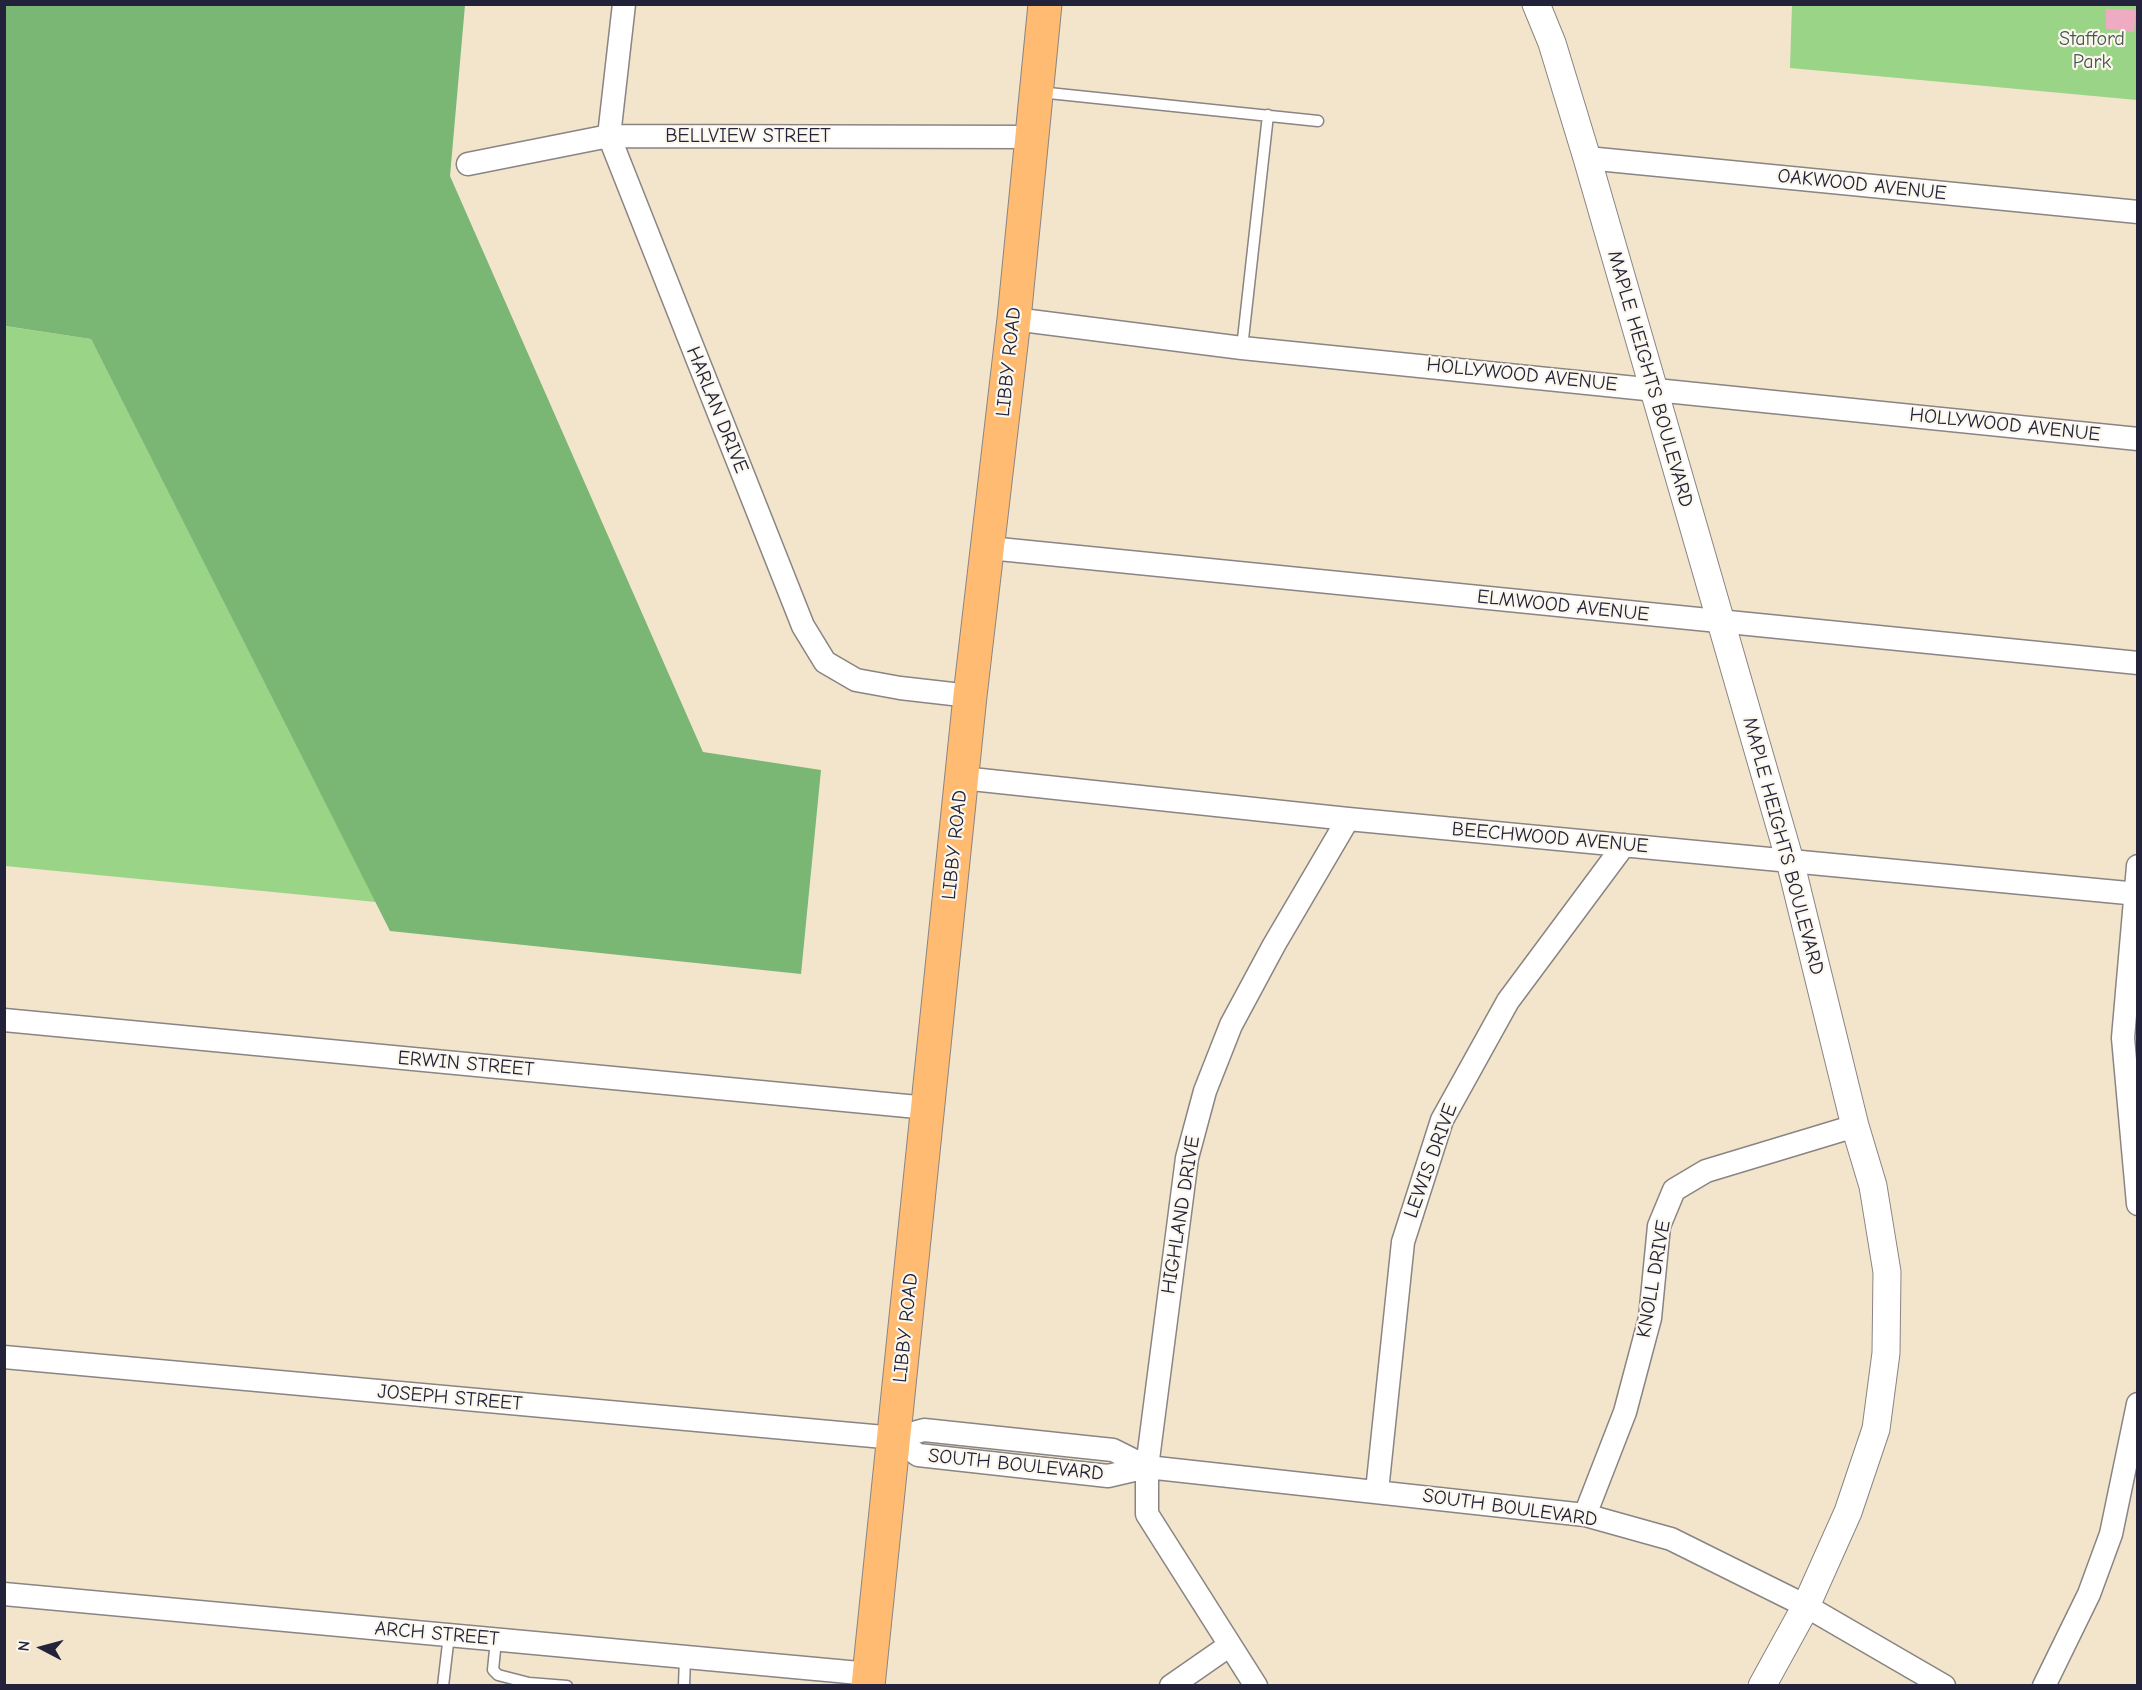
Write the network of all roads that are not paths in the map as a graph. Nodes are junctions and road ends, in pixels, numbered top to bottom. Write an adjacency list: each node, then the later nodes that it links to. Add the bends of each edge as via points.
1 (624, 4): 7 (street, HARLAN DRIVE)
2 (1045, 4): 4 (main road, LIBBY ROAD)
3 (1536, 4): 9 (street, MAPLE HEIGHTS BOULEVARD)
4 (1036, 91): 5 (lane); 8 (main road, LIBBY ROAD)
5 (1268, 116): 6 (lane); 13 (lane)
6 (1318, 121)
7 (609, 136): 8 (street, BELLVIEW STREET); 10 (street, BELLVIEW STREET); 19 (street, HARLAN DRIVE, via 803,626 825,662 856,680)
8 (1032, 137): 12 (main road, LIBBY ROAD)
9 (1587, 158): 11 (street, OAKWOOD AVENUE); 14 (street, MAPLE HEIGHTS BOULEVARD)
10 (468, 164)
11 (2138, 212)
12 (1014, 319): 13 (street, HOLLYWOOD AVENUE); 16 (main road, LIBBY ROAD)
13 (1242, 348): 14 (street, HOLLYWOOD AVENUE)
14 (1651, 388): 15 (street, HOLLYWOOD AVENUE); 17 (street, MAPLE HEIGHTS BOULEVARD)
15 (2138, 439)
16 (989, 548): 17 (street, ELMWOOD AVENUE); 19 (main road, LIBBY ROAD)
17 (1720, 622): 18 (street, ELMWOOD AVENUE); 23 (street, MAPLE HEIGHTS BOULEVARD)
18 (2138, 663)
19 (970, 696): 20 (main road, LIBBY ROAD)
20 (962, 778): 21 (street, BEECHWOOD AVENUE); 27 (main road, LIBBY ROAD)
21 (1348, 819): 22 (street, BEECHWOOD AVENUE); 33 (street, HIGHLAND DRIVE, via 1231,1025 1205,1091 1187,1158)
22 (1624, 845): 23 (street, BEECHWOOD AVENUE); 34 (street, LEWIS DRIVE, via 1508,1000 1442,1120 1403,1242)
23 (1790, 861): 25 (street, BEECHWOOD AVENUE); 28 (street, MAPLE HEIGHTS BOULEVARD)
24 (2138, 866): 25 (street)
25 (2136, 894): 29 (street, via 2123,1038)
26 (4, 1020): 27 (street, ERWIN STREET)
27 (928, 1108): 32 (main road, LIBBY ROAD)
28 (1854, 1126): 35 (street, KNOLL DRIVE, via 1706,1171 1674,1190 1659,1226 1650,1318 1625,1412); 37 (street, MAPLE HEIGHTS BOULEVARD, via 1873,1186 1887,1272 1886,1353 1876,1429 1848,1512)
29 (2138, 1204)
30 (4, 1357): 32 (street, JOSEPH STREET)
31 (2138, 1404): 50 (street, via 2111,1534 2089,1594)
32 (895, 1438): 33 (street, SOUTH BOULEVARD, via 918,1455 1108,1476); 42 (main road, LIBBY ROAD)
33 (1147, 1467): 34 (street, SOUTH BOULEVARD); 40 (street, HIGHLAND DRIVE, via 1147,1514)
34 (1377, 1491): 35 (street, SOUTH BOULEVARD)
35 (1585, 1515): 37 (street, SOUTH BOULEVARD, via 1671,1539)
36 (4, 1594): 38 (street, ARCH STREET)
37 (1806, 1606): 48 (street, MAPLE HEIGHTS BOULEVARD); 49 (street, SOUTH BOULEVARD)
38 (449, 1635): 39 (street, ARCH STREET); 43 (lane)
39 (496, 1640): 41 (street, ARCH STREET); 44 (lane, via 493,1670 498,1675 529,1683)
40 (1230, 1645): 46 (street); 47 (street, HIGHLAND DRIVE)
41 (685, 1657): 42 (street, ARCH STREET); 45 (lane)
42 (869, 1680)
43 (443, 1686)
44 (567, 1686)
45 (684, 1686)
46 (1171, 1686)
47 (1256, 1686)
48 (1762, 1686)
49 (1944, 1686)
50 (2044, 1686)

